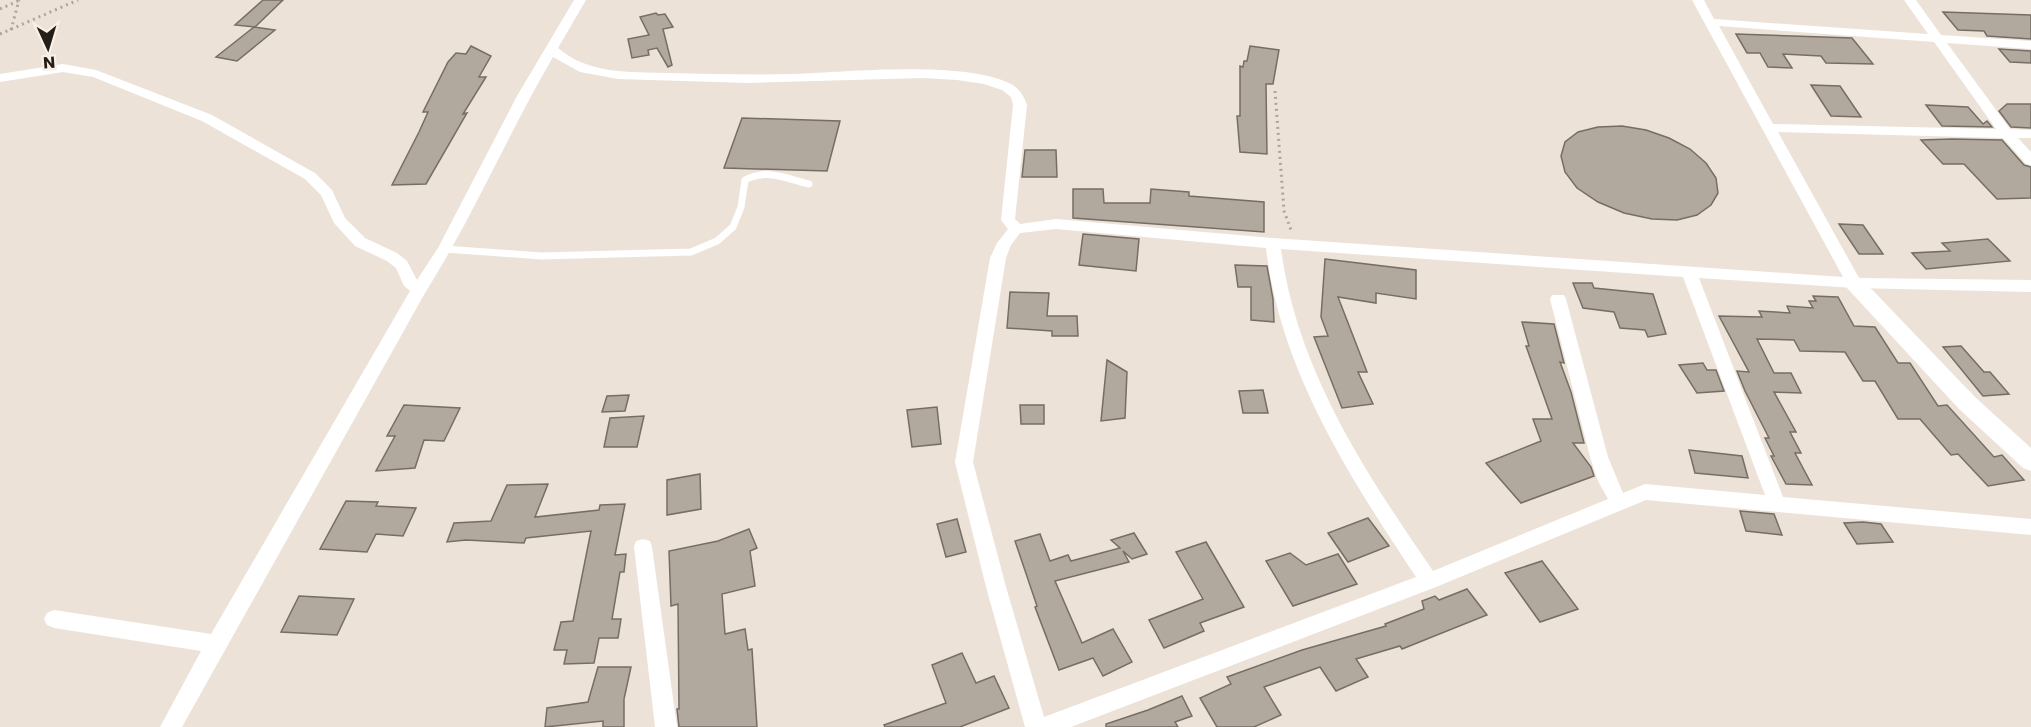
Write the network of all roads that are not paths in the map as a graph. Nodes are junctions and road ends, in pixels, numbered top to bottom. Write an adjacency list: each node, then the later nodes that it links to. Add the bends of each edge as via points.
1 (580, 0): 7 (street)
2 (1698, 0): 4 (street)
3 (1910, 0): 5 (street)
4 (1711, 22): 5 (street); 9 (street)
5 (1939, 39): 6 (street); 10 (street)
6 (2031, 45)
7 (551, 48): 14 (street, via 585,69 618,75 748,78 923,74 986,80 1007,87 1017,95 1020,105 1008,220); 16 (street)
8 (0, 78): 20 (street, via 63,68 96,74 207,118 310,176 327,193 339,220 360,242 402,265 409,282)
9 (1769, 128): 10 (street); 18 (street)
10 (2005, 132): 11 (street); 12 (street)
11 (2031, 134)
12 (2031, 161)
13 (809, 184): 16 (lane, via 769,174 750,176 745,180 742,208 726,235 691,252 541,256)
14 (1016, 229): 15 (street, via 1056,224); 32 (street, via 998,258 964,462)
15 (1273, 243): 17 (street); 27 (street, via 1281,301 1315,387 1364,480)
16 (445, 249): 20 (street)
17 (1689, 272): 18 (street); 24 (street)
18 (1854, 283): 19 (street); 22 (street, via 1967,403)
19 (2031, 286)
20 (419, 290): 29 (street)
21 (1558, 299): 23 (street, via 1599,457)
22 (2031, 462)
23 (1619, 503): 24 (street, via 1645,492); 27 (street)
24 (1777, 504): 25 (street)
25 (2031, 527)
26 (644, 547): 31 (street)
27 (1429, 581): 33 (street)
28 (54, 619): 29 (street)
29 (216, 644): 30 (street)
30 (171, 727)
31 (666, 727)
32 (1036, 727)
33 (1044, 727)

